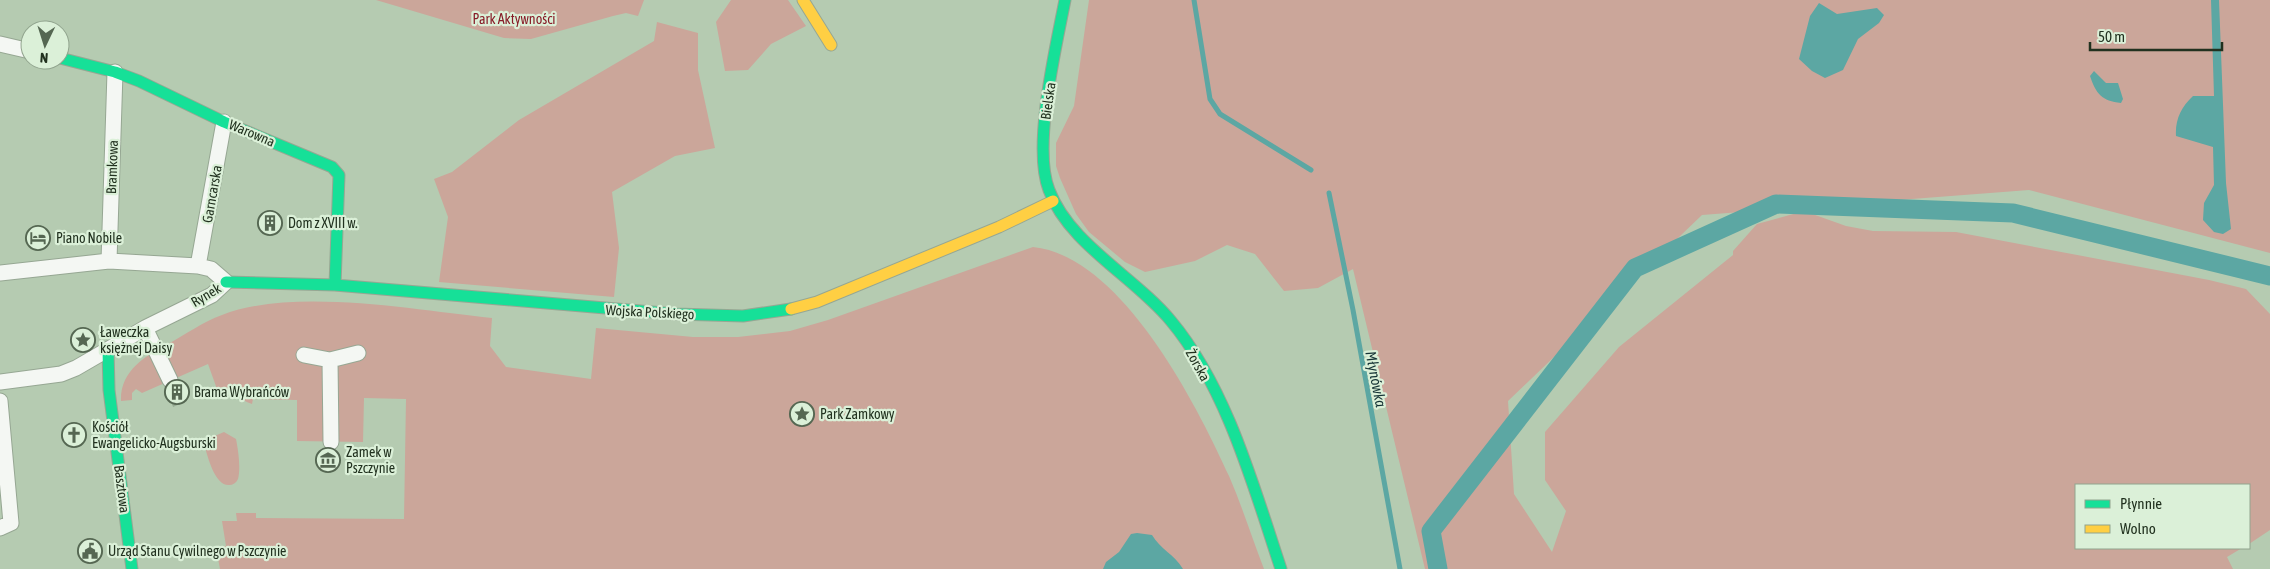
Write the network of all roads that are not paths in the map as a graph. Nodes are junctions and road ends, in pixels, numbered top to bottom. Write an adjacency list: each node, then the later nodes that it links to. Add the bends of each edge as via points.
1 (803, 0): 4 (street)
2 (1065, 0): 9 (street, Bielska, via 1043,143 1043,169)
3 (0, 44): 5 (street)
4 (831, 45)
5 (20, 49)
6 (70, 61): 7 (street, Warowna)
7 (115, 72): 8 (street, Warowna); 10 (street, Bramkowa)
8 (224, 122): 11 (street, Garncarska); 14 (street, Warowna, via 336,171 339,182)
9 (1053, 201): 14 (street, Wojska Polskiego, via 999,227 817,302 743,316 620,310); 26 (street, Żorska, via 1065,222 1082,241 1149,296 1188,346 1240,448)
10 (109, 261): 11 (street, Rynek); 12 (street, Rynek)
11 (198, 266): 13 (street, Rynek, via 211,269)
12 (0, 273)
13 (226, 282): 14 (street, Wojska Polskiego); 15 (street, Rynek, via 212,295)
14 (335, 285)
15 (146, 328): 16 (street, Rynek); 20 (street)
16 (108, 349): 21 (street, Rynek, via 61,374); 25 (street, Basztowa)
17 (358, 353): 19 (street)
18 (304, 355): 19 (street)
19 (330, 360): 23 (street)
20 (170, 380)
21 (0, 382)
22 (0, 401): 24 (street)
23 (330, 442)
24 (6, 525)
25 (132, 569)
26 (1282, 569)

